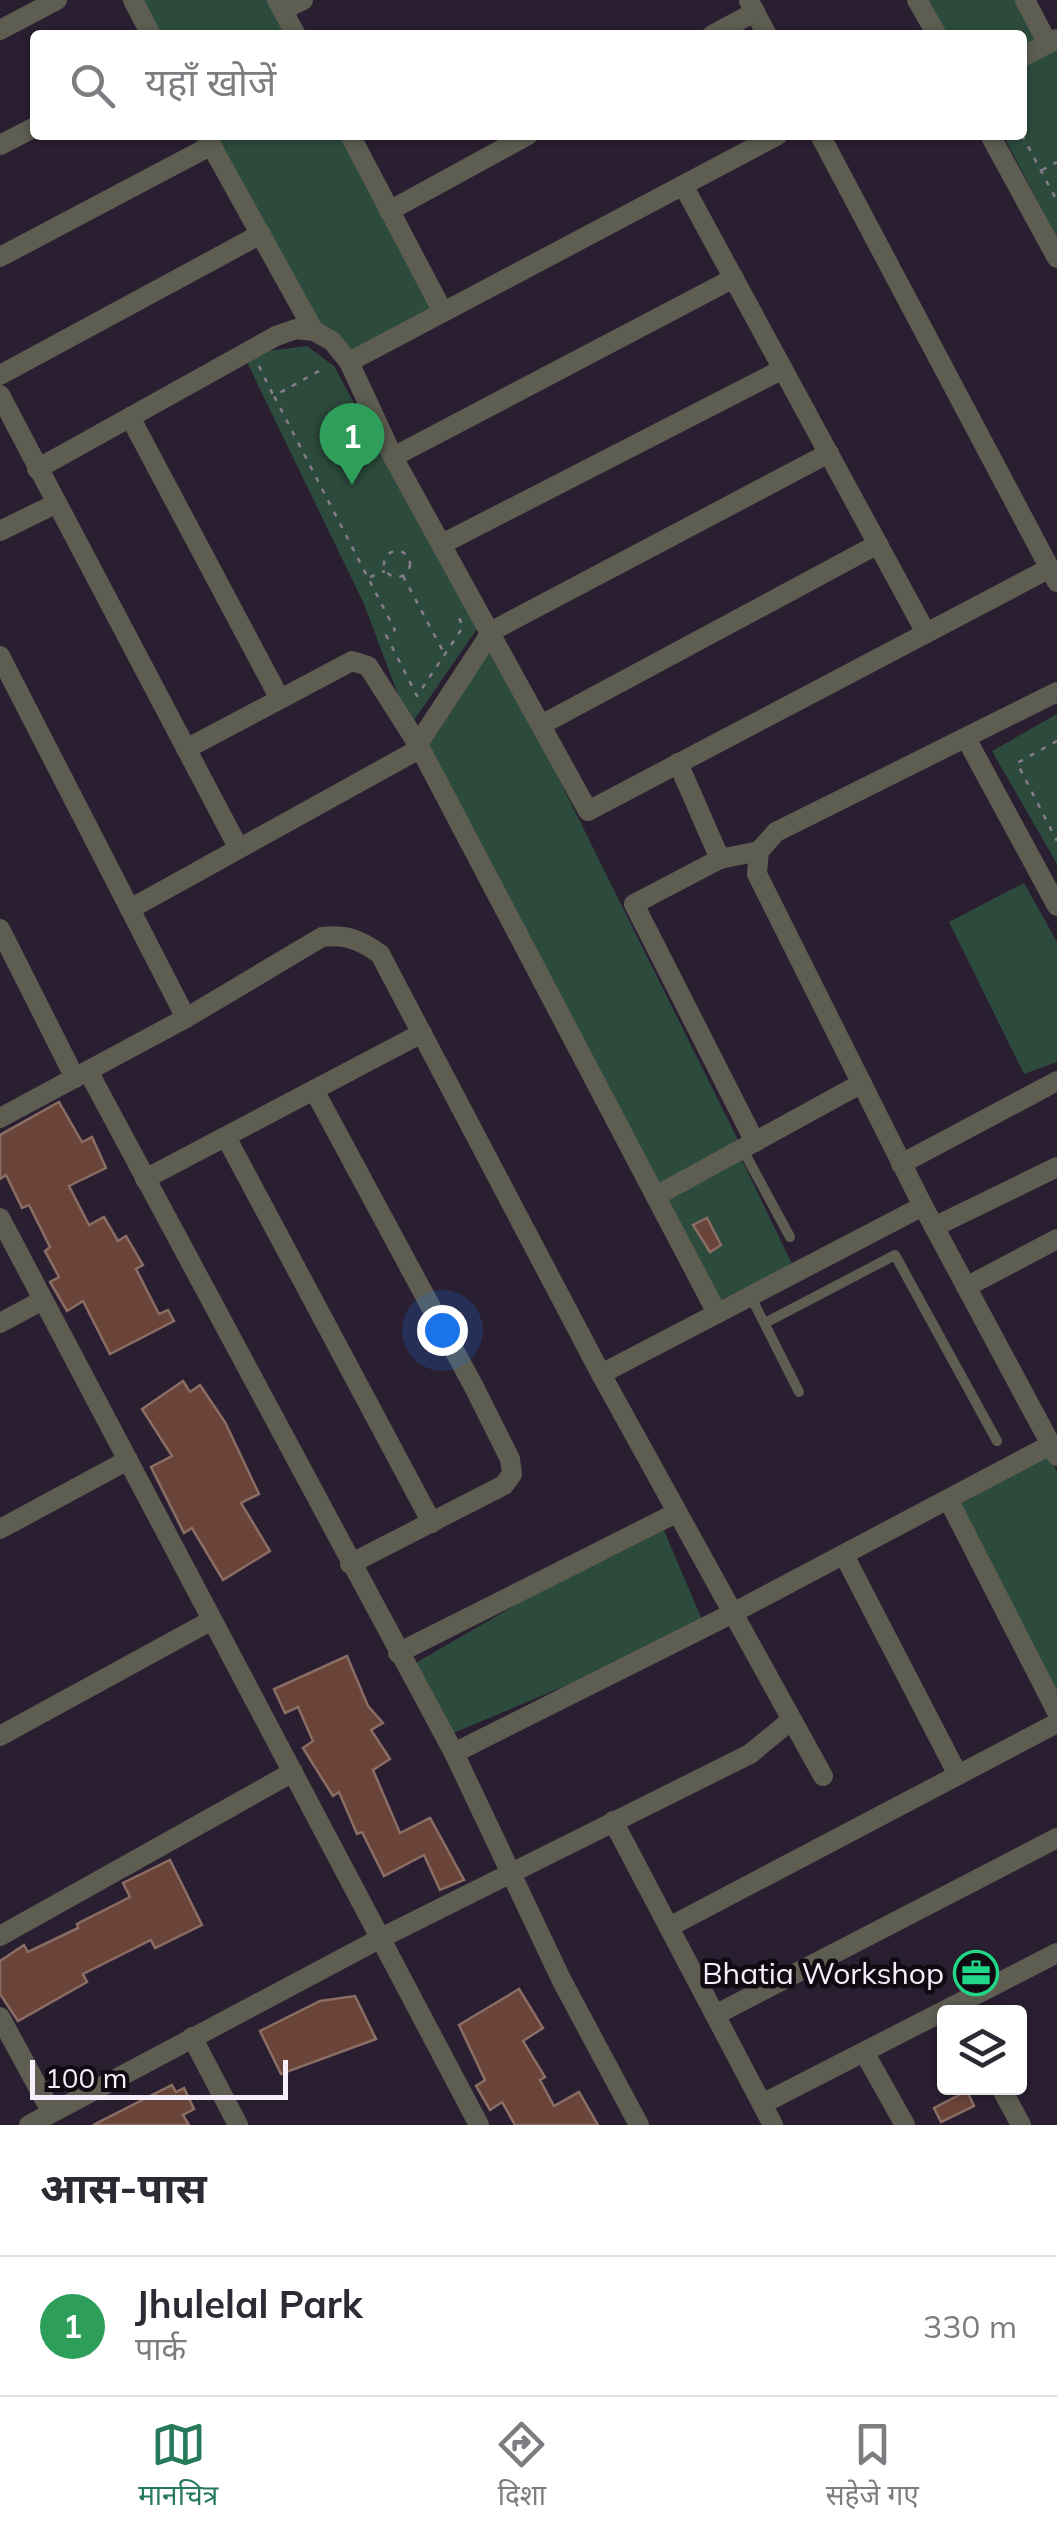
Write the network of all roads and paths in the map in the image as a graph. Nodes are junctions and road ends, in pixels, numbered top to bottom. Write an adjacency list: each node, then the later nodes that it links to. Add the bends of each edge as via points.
1 (134, 0): 9 (street)
2 (304, 0): 6 (street)
3 (917, 0): 13 (street)
4 (1025, 0): 14 (street)
5 (54, 1): 8 (street)
6 (280, 5): 10 (street)
7 (752, 6): 11 (street); 12 (street)
8 (0, 30)
9 (149, 30)
10 (293, 30)
11 (719, 30)
12 (764, 30)
13 (933, 30)
14 (1053, 42): 15 (street)
15 (1027, 55)
16 (30, 130): 24 (street)
17 (209, 140): 30 (street); 31 (street)
18 (353, 140): 29 (street)
19 (519, 140): 29 (street)
20 (768, 140): 27 (street)
21 (823, 140): 52 (street)
22 (993, 140): 32 (street)
23 (1025, 140): 26 (path)
24 (0, 145)
25 (1057, 162): 26 (path)
26 (1041, 171): 28 (path)
27 (683, 185): 33 (street); 34 (street)
28 (1057, 200)
29 (389, 211): 34 (street)
30 (260, 234): 35 (street); 40 (street)
31 (0, 257)
32 (1057, 258)
33 (734, 278): 38 (street); 45 (street)
34 (443, 312): 37 (street)
35 (314, 331): 36 (street, via 296,329); 37 (street)
36 (250, 350): 42 (path); 43 (street)
37 (348, 362): 45 (street)
38 (783, 369): 44 (street); 49 (street)
39 (319, 371): 42 (path)
40 (0, 375)
41 (0, 395): 46 (street)
42 (274, 396): 54 (path)
43 (130, 417): 46 (street); 61 (street)
44 (828, 453): 50 (street); 56 (street)
45 (394, 458): 49 (street)
46 (37, 469): 47 (street)
47 (55, 504): 48 (street); 66 (street)
48 (0, 531)
49 (442, 544): 56 (street)
50 (878, 544): 57 (street); 62 (street)
51 (386, 570): 53 (path); 53 (path, via 387,557 402,552 410,562); 54 (path)
52 (1053, 575): 57 (street)
53 (403, 576): 58 (path)
54 (368, 578): 58 (path, via 396,630 386,635 417,696)
55 (455, 612): 58 (path, via 463,627)
56 (492, 631): 62 (street); 65 (street)
57 (926, 633): 67 (street)
58 (445, 654)
59 (0, 656): 73 (street)
60 (1057, 692): 63 (street)
61 (280, 699): 65 (street, via 360,661); 66 (street)
62 (542, 725): 67 (street, via 588,811)
63 (968, 740): 70 (street, via 776,832); 72 (street)
64 (1057, 741): 68 (path, via 1017,763)
65 (418, 746): 69 (street); 87 (street)
66 (186, 749): 69 (street)
67 (678, 763): 71 (street)
68 (1057, 840)
69 (238, 847): 73 (street)
70 (759, 851): 71 (street); 79 (street, via 758,874)
71 (720, 859): 83 (street, via 634,904)
72 (1057, 906)
73 (130, 909): 75 (street)
74 (0, 929): 77 (street)
75 (186, 1018): 76 (street, via 322,937 341,935 380,954); 77 (street)
76 (422, 1033): 80 (street); 99 (street)
77 (82, 1074): 81 (street); 86 (street)
78 (1057, 1081): 84 (street)
79 (862, 1084): 83 (street); 84 (street)
80 (314, 1090): 82 (street); 106 (street, via 510,1459 512,1474 504,1485)
81 (0, 1118)
82 (226, 1137): 86 (street); 106 (street)
83 (748, 1145): 87 (street); 91 (lane)
84 (902, 1164): 88 (street)
85 (1057, 1167): 90 (street)
86 (145, 1178): 109 (street)
87 (656, 1196): 96 (street)
88 (923, 1206): 90 (street); 94 (street)
89 (0, 1218): 95 (street)
90 (934, 1227): 93 (street)
91 (790, 1237)
92 (1057, 1238): 93 (street)
93 (966, 1286): 101 (street)
94 (750, 1296): 96 (street); 98 (lane)
95 (44, 1300): 97 (street); 103 (street)
96 (717, 1313): 99 (street)
97 (0, 1323)
98 (765, 1323): 100 (lane); 102 (lane, via 896,1255)
99 (601, 1374): 105 (street)
100 (799, 1392)
101 (1052, 1437): 104 (street)
102 (997, 1441)
103 (128, 1460): 107 (street); 111 (street)
104 (948, 1501): 108 (street); 113 (street)
105 (676, 1513): 110 (street); 112 (street)
106 (432, 1522): 109 (street)
107 (0, 1529)
108 (844, 1555): 110 (street); 119 (street)
109 (350, 1564): 112 (street)
110 (732, 1614): 114 (street); 117 (street)
111 (212, 1620): 116 (street); 118 (street)
112 (398, 1653): 117 (street)
113 (1057, 1712)
114 (790, 1721): 120 (street); 121 (street, via 750,1754)
115 (1057, 1723): 119 (street)
116 (0, 1736)
117 (454, 1754): 123 (street)
118 (293, 1772): 125 (street); 126 (street)
119 (958, 1775): 124 (street)
120 (823, 1776)
121 (613, 1821): 123 (street); 124 (street)
122 (1057, 1838): 129 (street)
123 (510, 1873): 126 (street); 140 (street)
124 (669, 1927): 129 (street)
125 (0, 1936)
126 (380, 1938): 132 (street); 139 (street)
127 (1057, 1952): 128 (street)
128 (964, 2005)
129 (715, 2015): 135 (street)
130 (0, 2017): 136 (street)
131 (937, 2018): 133 (street)
132 (192, 2037): 136 (street); 138 (street)
133 (864, 2052): 135 (street); 142 (street)
134 (1005, 2095): 143 (street)
135 (762, 2104): 141 (street)
136 (50, 2111): 137 (street)
137 (28, 2125)
138 (238, 2125)
139 (479, 2125)
140 (639, 2125)
141 (773, 2125)
142 (905, 2125)
143 (1021, 2125)

